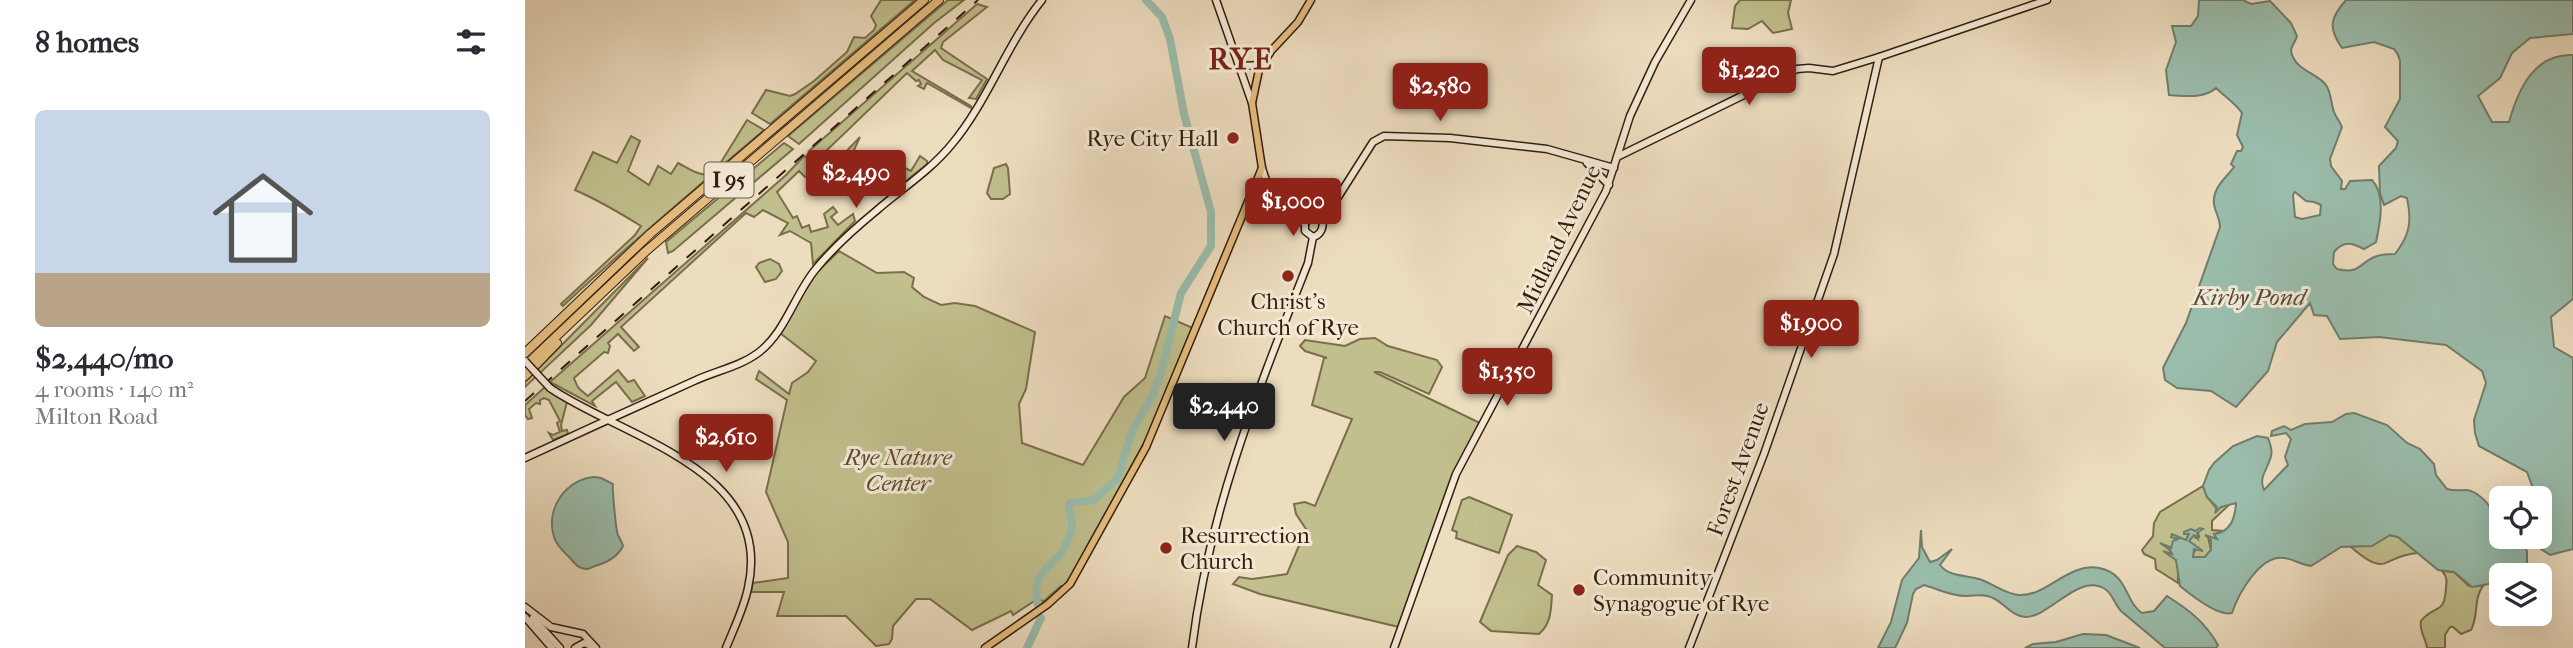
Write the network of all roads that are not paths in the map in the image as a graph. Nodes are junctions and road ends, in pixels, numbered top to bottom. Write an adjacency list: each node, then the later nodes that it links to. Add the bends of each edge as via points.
1 (924, 0): 22 (highway, I 95)
2 (939, 0): 23 (highway, I 95, via 651,246)
3 (1042, 0): 28 (street, via 953,143 830,253 768,344 749,359)
4 (1216, 0): 10 (street)
5 (1311, 0): 9 (main road, via 1299,22)
6 (1691, 0): 12 (street, Midland Avenue, via 1649,73)
7 (2047, 0): 8 (street)
8 (1879, 57): 12 (street, via 1833,71 1797,69); 40 (street, Forest Avenue, via 1834,254)
9 (1262, 65): 10 (street); 11 (main road)
10 (1240, 66): 11 (street)
11 (1252, 103): 14 (main road)
12 (1617, 157): 15 (street, Midland Avenue)
13 (1586, 161): 15 (street); 16 (street); 19 (street, via 1509,144 1384,136 1373,142)
14 (1262, 168): 17 (main road); 18 (street)
15 (1614, 168): 16 (street, Midland Avenue)
16 (1609, 186): 39 (street, Midland Avenue, via 1456,474)
17 (1251, 199): 18 (street); 37 (main road, via 1154,431 1074,578 1054,600)
18 (1273, 199): 20 (street, via 1284,212)
19 (1321, 218): 20 (street, via 1311,217); 21 (street, via 1321,231)
20 (1305, 223): 21 (street, via 1305,231)
21 (1313, 237): 38 (street, via 1308,263 1228,475)
22 (602, 280): 24 (highway); 25 (highway, I 95)
23 (586, 309): 26 (highway, I 95); 27 (highway)
24 (525, 346)
25 (525, 353)
26 (525, 363): 28 (street, bridge, via 550,387)
27 (525, 376)
28 (608, 420): 29 (street); 36 (street, via 699,469 725,492 738,512 747,536 751,571 747,595)
29 (525, 458)
30 (525, 608): 33 (street); 35 (street, via 551,627 583,634)
31 (525, 617): 32 (street)
32 (550, 648)
33 (560, 648)
34 (575, 648): 35 (street, via 584,643)
35 (596, 648)
36 (726, 648)
37 (985, 648)
38 (1192, 648)
39 (1394, 648)
40 (1689, 648)

